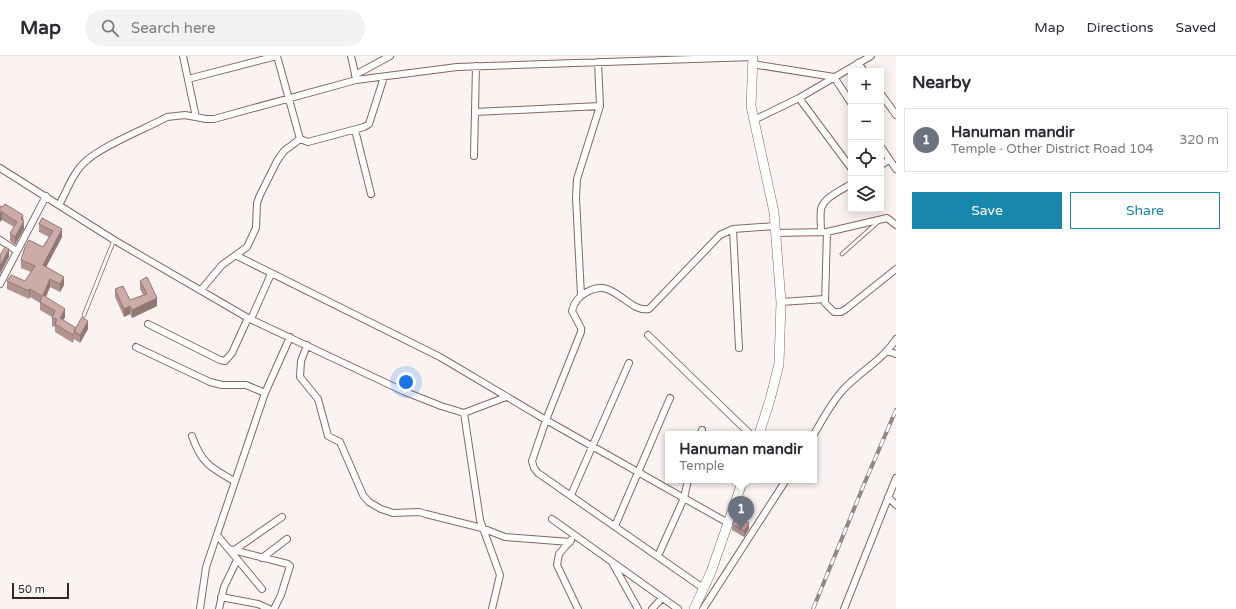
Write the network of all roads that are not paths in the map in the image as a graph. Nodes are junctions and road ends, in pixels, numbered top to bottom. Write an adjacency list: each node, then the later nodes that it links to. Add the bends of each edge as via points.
1 (183, 56): 13 (street)
2 (277, 56): 13 (street); 16 (street)
3 (351, 56): 14 (street)
4 (390, 56): 14 (street)
5 (871, 56): 9 (street)
6 (711, 57): 7 (street); 8 (street)
7 (753, 59): 15 (street); 24 (street, via 751,106)
8 (598, 62): 10 (street); 20 (street)
9 (858, 63): 11 (street); 15 (street)
10 (476, 66): 12 (street); 21 (street)
11 (862, 68)
12 (384, 77): 14 (street); 25 (street, via 372,120)
13 (188, 78): 23 (street)
14 (356, 78): 16 (street)
15 (834, 78): 17 (street); 19 (street)
16 (289, 98): 23 (street, via 214,118); 26 (street)
17 (799, 98): 24 (street); 31 (street)
18 (884, 98): 22 (street)
19 (848, 99)
20 (600, 106): 21 (street); 52 (street, via 578,179 576,198)
21 (475, 112): 28 (street)
22 (896, 115)
23 (196, 117): 37 (street, via 167,117 99,152 86,161 76,173)
24 (754, 120): 40 (street)
25 (355, 130): 26 (street, via 308,142); 35 (street)
26 (300, 139): 47 (street, via 284,151 277,161 258,203 256,228 247,247)
27 (884, 152): 29 (street)
28 (474, 156)
29 (889, 160): 30 (street); 33 (street)
30 (884, 163)
31 (848, 164)
32 (0, 168): 36 (street)
33 (896, 169)
34 (848, 186): 42 (street, via 823,205 821,210)
35 (371, 194)
36 (46, 196): 37 (street); 45 (street)
37 (59, 206): 44 (street)
38 (881, 219): 39 (street, via 890,219); 42 (street); 46 (lane)
39 (896, 225)
40 (775, 229): 41 (street); 42 (street); 54 (street)
41 (733, 230): 52 (street, via 720,236 649,309 637,308 607,288 590,290); 63 (street)
42 (824, 232): 53 (street)
43 (0, 240): 45 (street)
44 (114, 240): 51 (street); 55 (lane)
45 (17, 251): 50 (street)
46 (842, 254)
47 (237, 256): 49 (street); 51 (street, via 222,265)
48 (896, 269): 53 (street, via 841,312 829,309)
49 (271, 274): 56 (street); 68 (street, via 440,357)
50 (0, 284)
51 (201, 290): 56 (street)
52 (581, 296): 71 (street, via 572,311 581,332)
53 (825, 298): 54 (street)
54 (781, 302): 73 (street, via 779,364)
55 (84, 315)
56 (250, 318): 57 (street, via 232,353 225,361); 59 (street)
57 (148, 324)
58 (648, 335): 72 (street)
59 (290, 337): 61 (street); 67 (street)
60 (896, 339): 64 (street)
61 (307, 345): 70 (street, via 403,391); 91 (street, via 301,361 300,377 318,399 328,436 340,442 360,489 369,502 393,513 419,512)
62 (136, 347): 67 (street, via 210,382 246,385)
63 (739, 348)
64 (887, 351): 65 (street); 74 (street, via 843,390)
65 (896, 354)
66 (629, 363): 76 (street)
67 (265, 393): 79 (street)
68 (506, 397): 70 (street); 71 (street)
69 (670, 398): 77 (street)
70 (464, 413): 91 (street)
71 (546, 420): 76 (street); 83 (street, via 532,464 538,473)
72 (747, 431)
73 (759, 431)
74 (816, 431)
75 (192, 436): 79 (street, via 202,460)
76 (593, 447): 77 (street); 83 (street)
77 (638, 472): 85 (street); 90 (street)
78 (896, 478): 84 (street)
79 (234, 482): 92 (street)
80 (687, 483): 85 (street)
81 (742, 483): 89 (street)
82 (784, 483): 116 (street)
83 (571, 495): 90 (street)
84 (888, 497): 86 (street); 105 (street)
85 (684, 498): 89 (street); 97 (street)
86 (896, 505)
87 (282, 517): 96 (street)
88 (552, 519): 93 (street)
89 (728, 523): 101 (street)
90 (615, 526): 97 (street)
91 (482, 528): 95 (street, via 505,537); 110 (street, via 500,575)
92 (217, 535): 96 (street); 106 (street, via 206,567)
93 (575, 536): 95 (street); 100 (street)
94 (287, 539): 98 (street)
95 (570, 542): 111 (street, via 559,554 557,565)
96 (231, 550): 98 (street); 99 (street)
97 (658, 556): 101 (street)
98 (262, 558): 109 (street, via 290,566)
99 (237, 560): 102 (street); 103 (street)
100 (612, 562): 104 (street); 112 (street)
101 (703, 588): 115 (street)
102 (262, 589)
103 (221, 597): 107 (street); 108 (street, via 258,604)
104 (662, 598): 113 (street); 114 (street)
105 (846, 607)
106 (200, 609)
107 (219, 609)
108 (269, 609)
109 (274, 609)
110 (492, 609)
111 (578, 609)
112 (638, 609)
113 (652, 609)
114 (678, 609)
115 (694, 609)
116 (703, 609)

